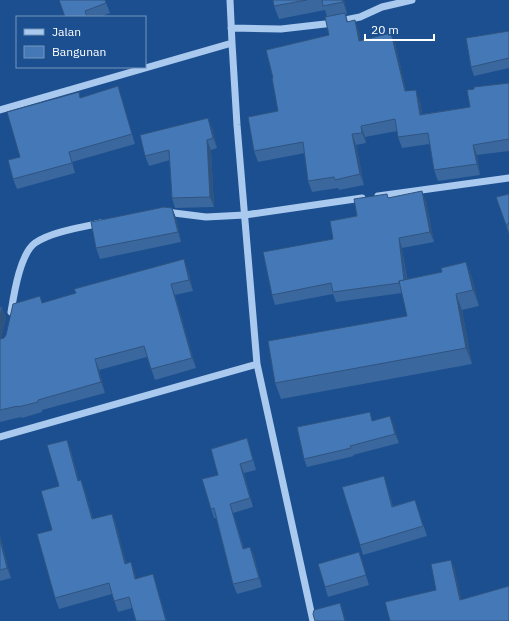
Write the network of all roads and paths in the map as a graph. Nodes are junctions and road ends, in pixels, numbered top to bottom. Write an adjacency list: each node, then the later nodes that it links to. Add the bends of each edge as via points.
1 (230, 0): 3 (street)
2 (412, 0): 3 (street, via 382,7 360,17 325,24 281,29)
3 (231, 28): 4 (street)
4 (232, 43): 6 (street); 10 (street)
5 (145, 68): 7 (street)
6 (146, 68)
7 (0, 110)
8 (509, 178): 10 (street)
9 (161, 213): 10 (street, via 206,217)
10 (245, 215): 13 (street)
11 (111, 221): 12 (street, via 73,229 34,243 27,252 19,272)
12 (10, 322)
13 (257, 364): 14 (street); 15 (street)
14 (0, 437)
15 (313, 621)

